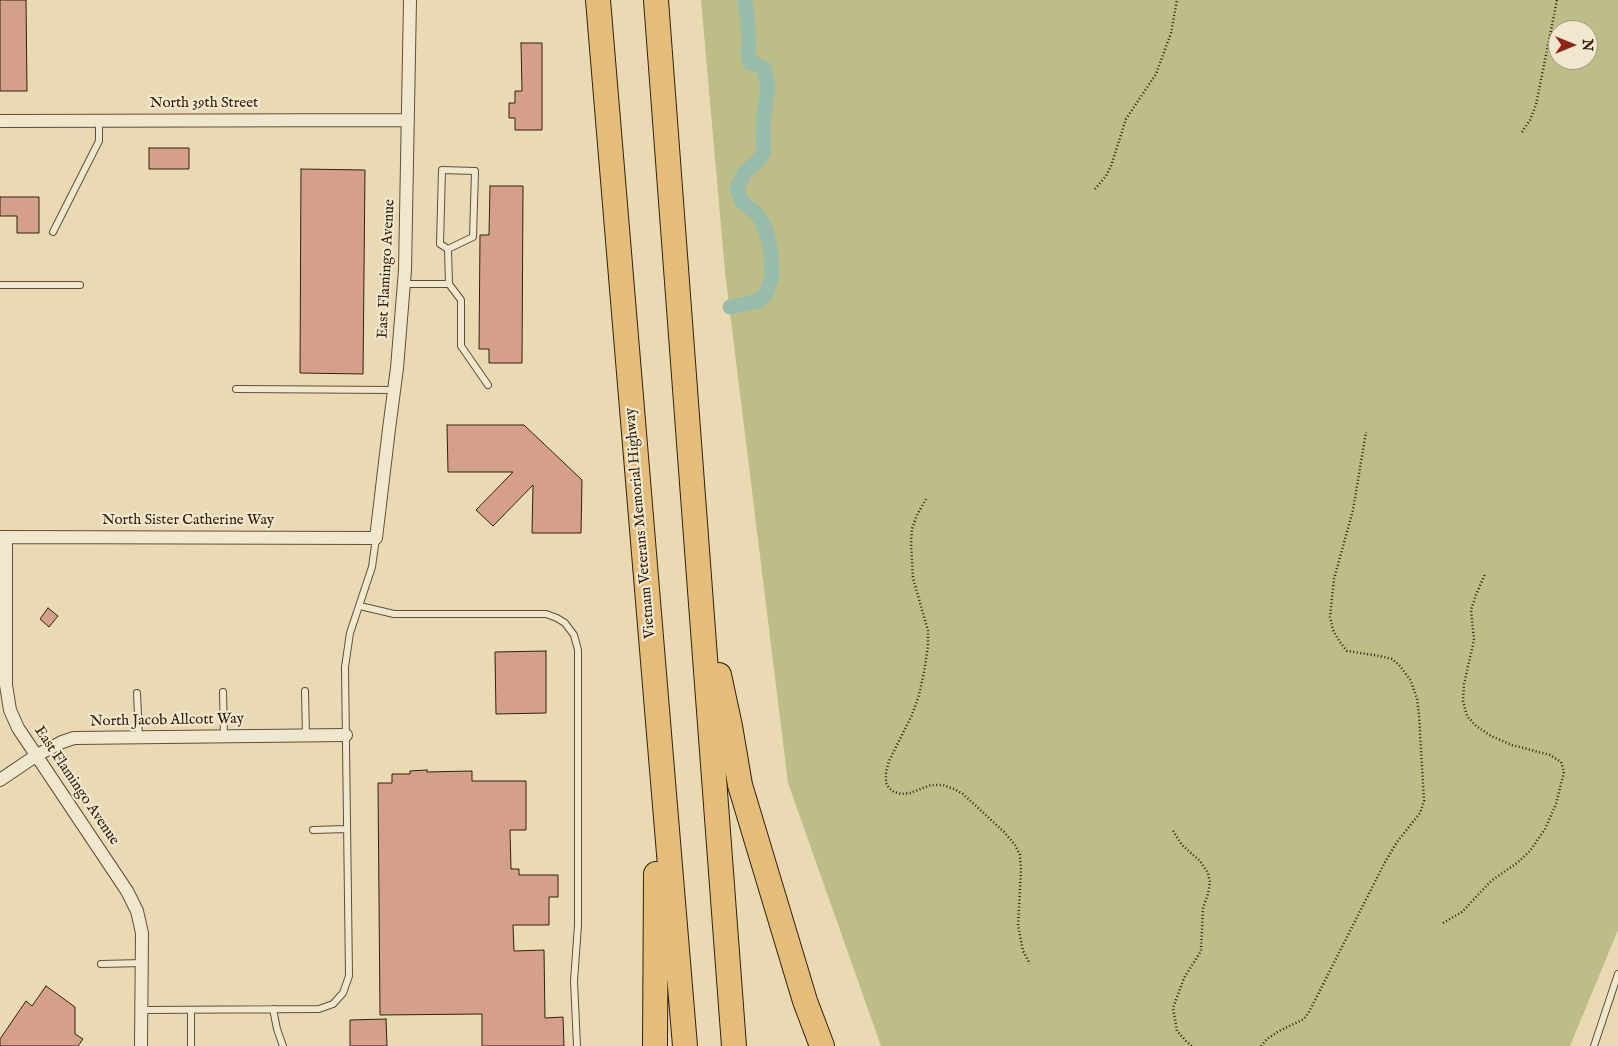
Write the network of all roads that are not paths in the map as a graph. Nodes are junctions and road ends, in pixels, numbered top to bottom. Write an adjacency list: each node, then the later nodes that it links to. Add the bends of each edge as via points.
1 (410, 0): 5 (street, East Flamingo Avenue)
2 (598, 0): 23 (highway, Vietnam Veterans Memorial Highway)
3 (656, 0): 18 (highway)
4 (99, 120): 5 (street, North 39th Street); 6 (street, North 39th Street); 7 (lane, via 99,142)
5 (408, 120): 9 (street, East Flamingo Avenue)
6 (0, 121)
7 (53, 232)
8 (448, 249): 8 (lane, via 473,237 475,170 442,170 440,244); 10 (lane)
9 (404, 284): 10 (lane); 15 (street, East Flamingo Avenue)
10 (449, 284): 13 (lane, via 461,300 461,346)
11 (0, 285): 12 (lane)
12 (80, 285)
13 (488, 385)
14 (236, 389): 15 (lane)
15 (394, 390): 17 (street, East Flamingo Avenue)
16 (3, 537): 17 (street, North Sister Catherine Way); 28 (street, East Flamingo Avenue, via 10,710)
17 (376, 538): 19 (lane, via 372,567)
18 (700, 584): 44 (highway); 45 (highway, via 740,785 804,1001)
19 (360, 606): 24 (lane, via 350,634 345,667); 41 (lane, via 394,614 546,614 565,623 574,635 578,650 578,925 574,981)
20 (305, 691): 26 (lane)
21 (223, 692): 25 (lane)
22 (137, 693): 27 (lane)
23 (657, 727): 42 (highway); 43 (highway, Vietnam Veterans Memorial Highway)
24 (346, 735): 26 (street, North Jacob Allcott Way); 30 (lane)
25 (224, 736): 26 (street, North Jacob Allcott Way); 27 (street, North Jacob Allcott Way)
26 (306, 736)
27 (139, 738): 28 (street, North Jacob Allcott Way, via 74,738)
28 (37, 756): 29 (street, North Jacob Allcott Way); 32 (street, East Flamingo Avenue, via 127,891 137,911 142,933)
29 (0, 780)
30 (347, 829): 31 (lane); 35 (lane, via 349,976 344,992 333,1004 319,1009)
31 (313, 830)
32 (143, 963): 33 (lane); 36 (street, East Flamingo Avenue)
33 (101, 964)
34 (1618, 974): 46 (lane)
35 (273, 1009): 37 (lane); 40 (lane)
36 (142, 1010): 37 (lane); 38 (street, East Flamingo Avenue)
37 (191, 1010): 39 (lane)
38 (141, 1046)
39 (191, 1046)
40 (283, 1046)
41 (577, 1046)
42 (655, 1046)
43 (685, 1046)
44 (734, 1046)
45 (822, 1046)
46 (1594, 1046)

